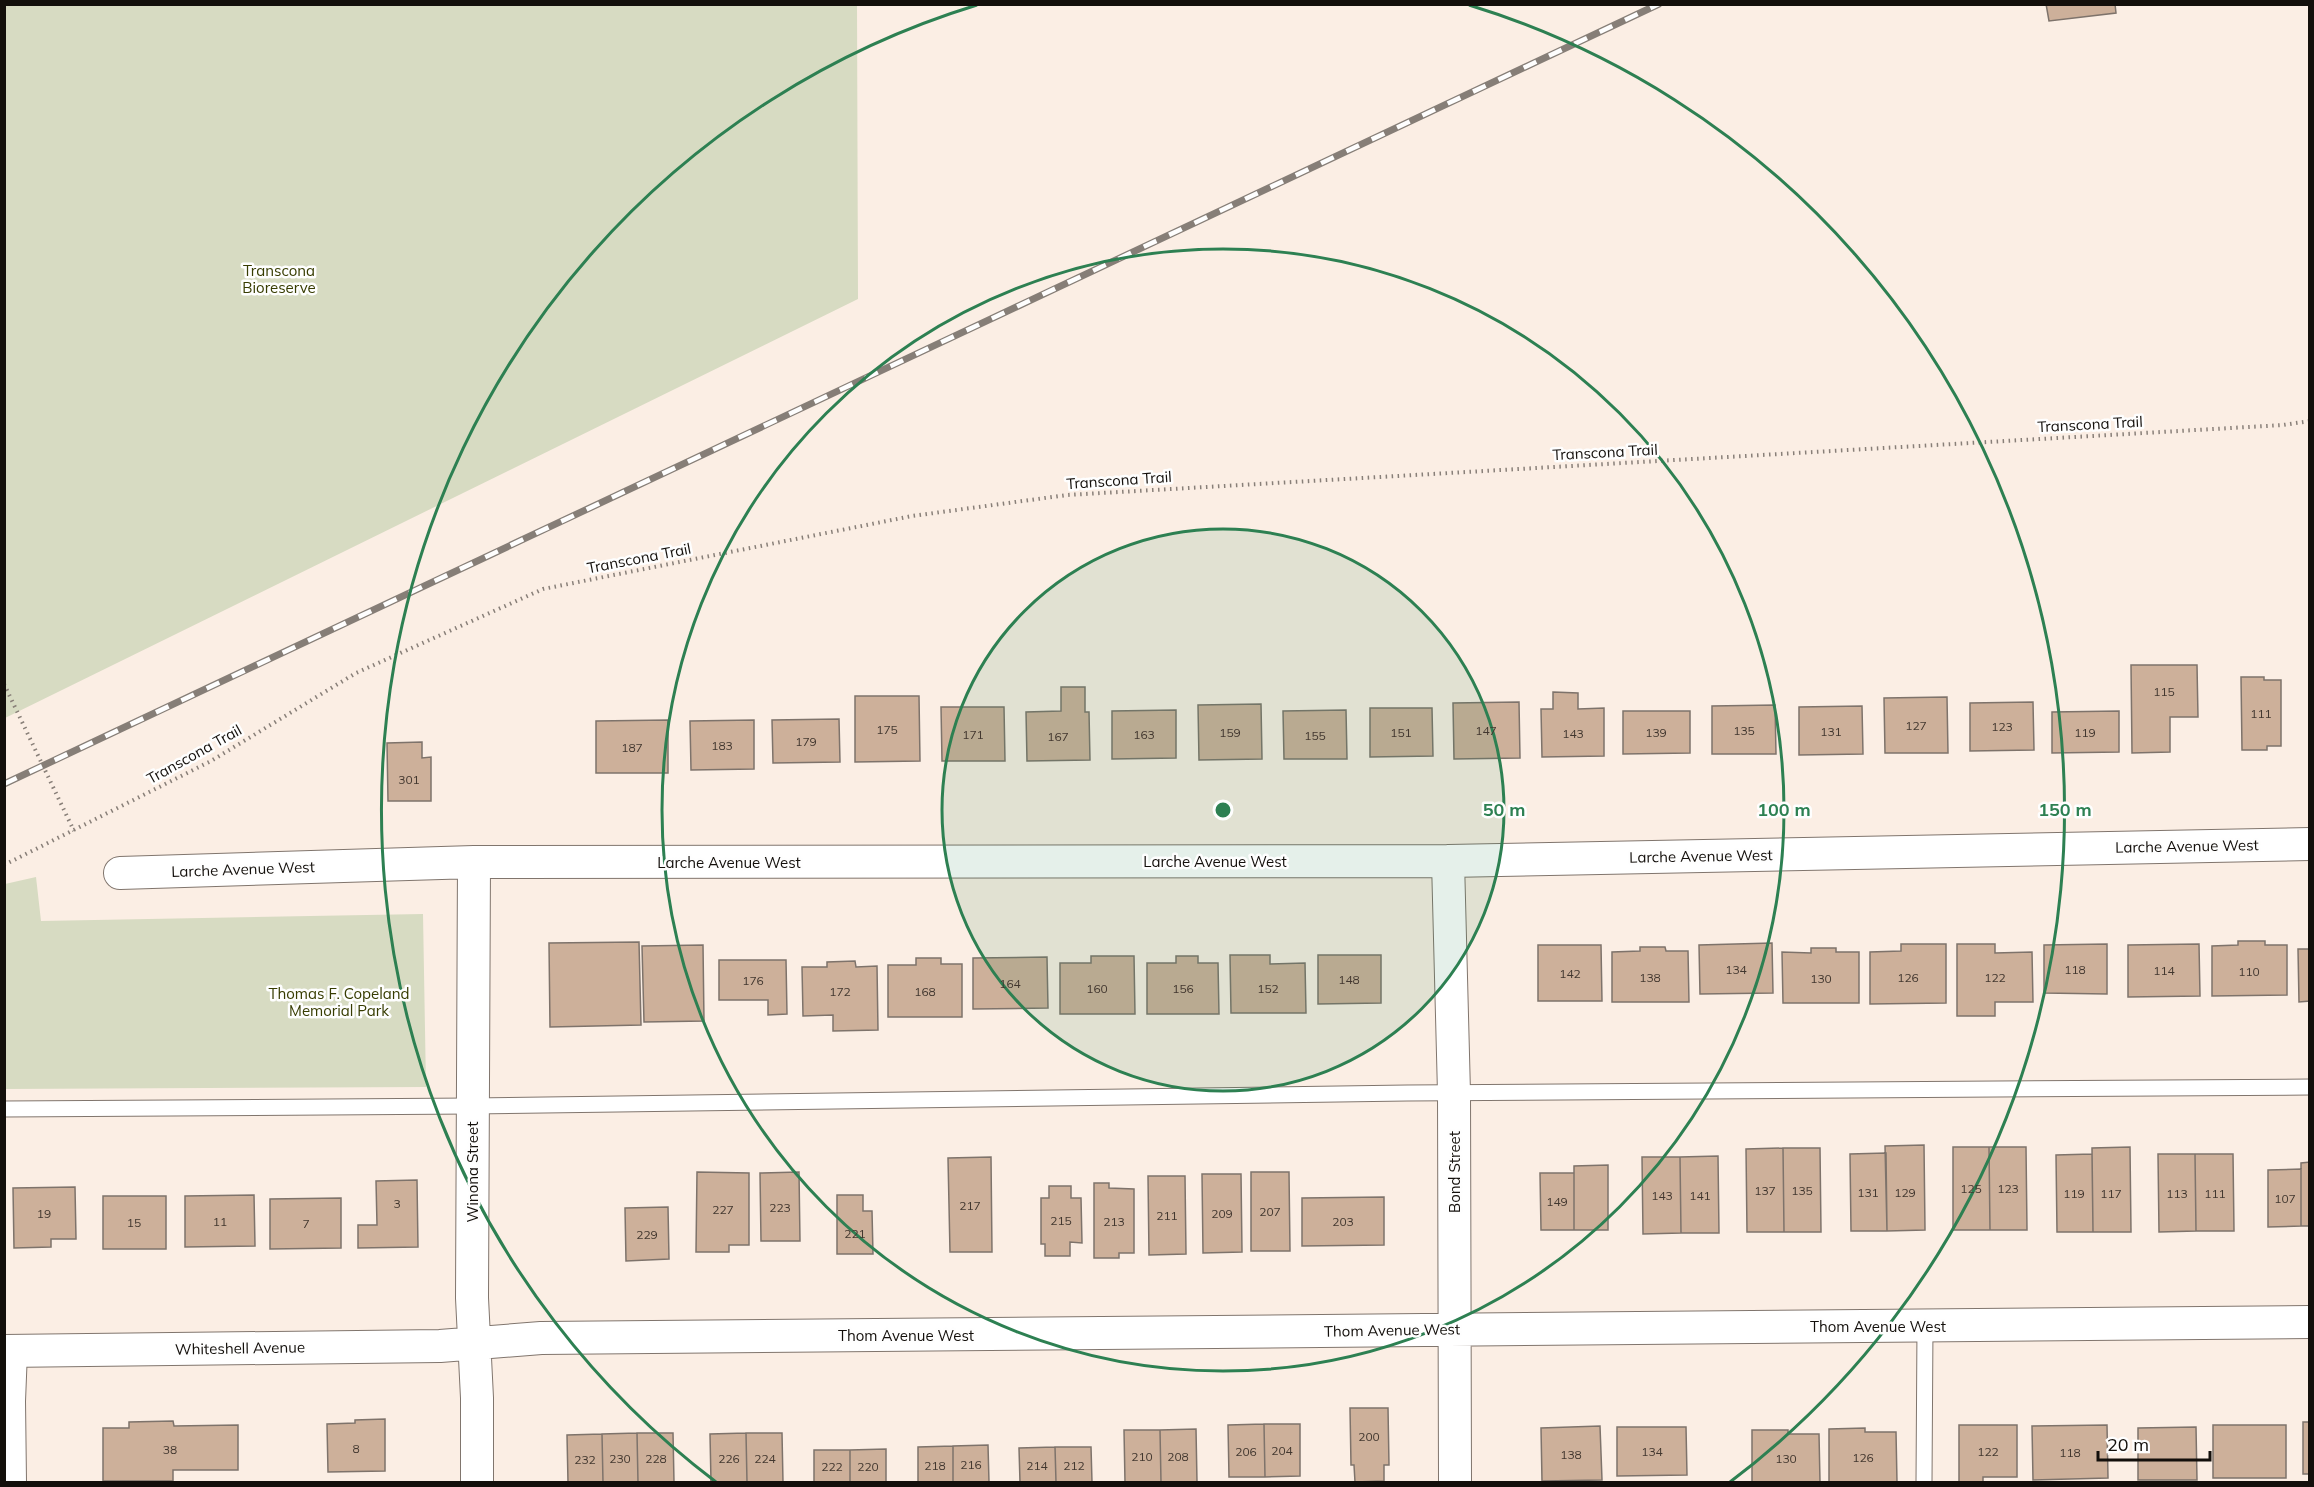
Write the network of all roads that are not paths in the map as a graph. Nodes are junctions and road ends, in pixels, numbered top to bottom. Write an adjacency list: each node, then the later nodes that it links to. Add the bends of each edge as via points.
1 (2310, 844): 2 (street, Larche Avenue West)
2 (1448, 861): 3 (street, Larche Avenue West); 6 (street, Bond Street)
3 (474, 862): 4 (street, Larche Avenue West); 7 (street, Winona Street)
4 (120, 873)
5 (2310, 1087): 6 (lane)
6 (1454, 1093): 7 (lane); 11 (street, Bond Street)
7 (472, 1106): 8 (lane); 12 (street, Winona Street)
8 (4, 1109)
9 (2310, 1322): 10 (street, Thom Avenue West)
10 (1924, 1326): 11 (street, Thom Avenue West); 17 (lane)
11 (1454, 1330): 12 (street, Thom Avenue West, via 541,1338); 16 (street, Bond Street)
12 (475, 1344): 13 (street, Whiteshell Avenue); 15 (street, Winona Street)
13 (8, 1351): 14 (street)
14 (10, 1482)
15 (477, 1482)
16 (1455, 1482)
17 (1924, 1482)

